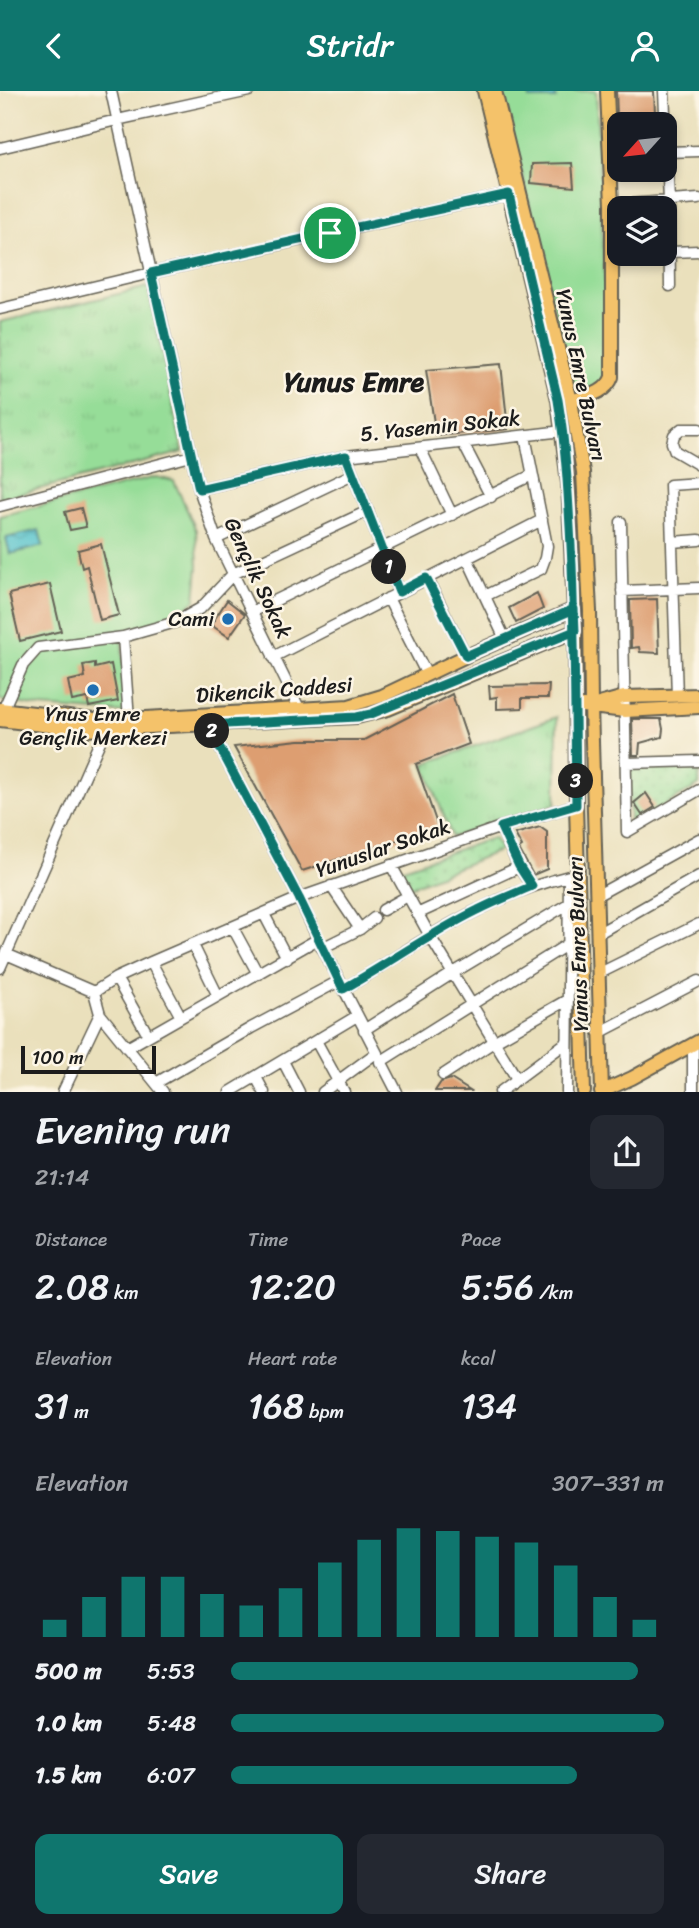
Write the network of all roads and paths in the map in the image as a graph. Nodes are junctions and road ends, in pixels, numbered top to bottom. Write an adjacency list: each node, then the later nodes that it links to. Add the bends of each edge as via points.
1 (111, 91): 8 (street, Gençlik Sokak)
2 (249, 91): 8 (street)
3 (484, 91): 12 (main road, Yunus Emre Bulvarı)
4 (495, 91): 23 (main road, Yunus Emre Bulvarı)
5 (607, 91): 13 (main road)
6 (664, 91): 7 (street)
7 (665, 112)
8 (117, 120): 9 (street); 20 (street, Gençlik Sokak)
9 (0, 148)
10 (699, 151): 11 (street)
11 (677, 152)
12 (509, 194): 20 (street); 25 (main road, Yunus Emre Bulvarı)
13 (612, 196)
14 (699, 199): 15 (street)
15 (677, 200)
16 (699, 251): 17 (street)
17 (677, 252)
18 (612, 266): 23 (main road, via 612,377 603,390)
19 (670, 266): 21 (street)
20 (151, 273): 22 (street); 29 (street, Gençlik Sokak)
21 (670, 286)
22 (0, 309)
23 (571, 401): 67 (main road, Yunus Emre Bulvarı, via 583,472)
24 (699, 429): 31 (street, via 681,429 672,443 675,451)
25 (563, 431): 26 (street, 5. Yasemin Sokak); 55 (main road, Yunus Emre Bulvarı)
26 (525, 436): 27 (street, 5. Yasemin Sokak); 33 (street)
27 (463, 443): 28 (street, 5. Yasemin Sokak); 36 (street)
28 (421, 448): 30 (street, 5. Yasemin Sokak); 39 (street)
29 (191, 456): 35 (street, Gençlik Sokak); 37 (street)
30 (346, 456): 32 (street); 35 (street, 5. Yasemin Sokak)
31 (699, 465)
32 (353, 474): 38 (street); 42 (street)
33 (533, 475): 36 (street); 40 (street)
34 (699, 483): 44 (street, via 670,485)
35 (199, 489): 42 (street, Gençlik Sokak)
36 (491, 496): 39 (street)
37 (0, 506)
38 (368, 511): 45 (street); 47 (street)
39 (452, 515): 45 (street)
40 (542, 520): 46 (street); 53 (street, via 547,546 541,569)
41 (621, 522): 51 (street)
42 (216, 539): 47 (street, Gençlik Sokak)
43 (699, 540): 44 (street)
44 (672, 542): 50 (street)
45 (382, 549): 52 (street); 56 (street)
46 (467, 558): 48 (street); 53 (street)
47 (233, 574): 56 (street, Gençlik Sokak); 58 (street, via 201,608 176,622)
48 (426, 578): 52 (street); 60 (street)
49 (699, 588): 50 (street)
50 (674, 589): 51 (street); 64 (street)
51 (622, 591): 65 (street)
52 (399, 592): 54 (street)
53 (485, 596): 59 (street)
54 (388, 598): 61 (street); 62 (street)
55 (574, 609): 57 (main road, Yunus Emre Bulvarı); 59 (main road, Dikencik Caddesi)
56 (252, 612): 61 (street, Gençlik Sokak)
57 (575, 631): 66 (main road, Yunus Emre Bulvarı); 72 (main road, Dikencik Caddesi, via 371,714)
58 (123, 637): 70 (street, via 38,648 23,665); 71 (street)
59 (505, 639): 60 (main road, Dikencik Caddesi)
60 (466, 656): 62 (main road, Dikencik Caddesi)
61 (274, 657): 69 (street, Gençlik Sokak)
62 (426, 675): 69 (main road, Dikencik Caddesi, via 349,706)
63 (699, 695): 64 (main road)
64 (677, 696): 65 (main road)
65 (625, 704): 67 (main road); 68 (main road); 75 (street)
66 (575, 706): 67 (main road); 77 (main road, Yunus Emre Bulvarı)
67 (591, 706): 85 (main road, Yunus Emre Bulvarı)
68 (699, 707)
69 (299, 708): 71 (main road, Dikencik Caddesi)
70 (1, 713): 71 (main road, Dikencik Caddesi); 73 (main road, Dikencik Caddesi)
71 (129, 719)
72 (208, 725): 73 (main road, Dikencik Caddesi); 87 (street)
73 (105, 730): 101 (street)
74 (699, 761): 75 (street)
75 (626, 763): 76 (street, via 627,832)
76 (699, 790)
77 (576, 805): 78 (street, Yunuslar Sokak); 143 (main road, Yunus Emre Bulvarı)
78 (501, 827): 80 (street, Yunuslar Sokak); 81 (street)
79 (699, 839): 85 (street)
80 (391, 865): 83 (street, Yunuslar Sokak); 86 (street)
81 (519, 866): 84 (street); 91 (street)
82 (699, 877): 96 (street)
83 (331, 886): 87 (street, Yunuslar Sokak); 95 (street)
84 (532, 886): 88 (street, via 569,876); 97 (street)
85 (596, 896): 96 (main road, Yunus Emre Bulvarı)
86 (407, 897): 89 (street); 91 (street)
87 (299, 898): 90 (street, Yunuslar Sokak); 98 (street)
88 (568, 904): 99 (street); 105 (street)
89 (383, 910)
90 (264, 914): 94 (street, Yunuslar Sokak); 102 (street)
91 (417, 914): 97 (street)
92 (374, 918): 95 (street)
93 (699, 924): 107 (street)
94 (233, 928): 100 (street, Yunuslar Sokak); 106 (street)
95 (360, 929): 98 (street)
96 (597, 934): 107 (main road, Yunus Emre Bulvarı)
97 (430, 936): 105 (street); 110 (street, via 387,965)
98 (320, 944): 102 (street); 110 (street)
99 (568, 944): 113 (street); 114 (street)
100 (193, 945): 103 (street, Yunuslar Sokak); 112 (street)
101 (6, 954): 104 (street); 111 (street)
102 (287, 958): 106 (street)
103 (150, 962): 108 (street, Yunuslar Sokak); 117 (street)
104 (0, 968)
105 (453, 973): 114 (street); 118 (street)
106 (258, 974): 112 (street)
107 (598, 974): 119 (main road, Yunus Emre Bulvarı)
108 (116, 978): 111 (street, Yunuslar Sokak); 120 (street)
109 (699, 981): 119 (street)
110 (341, 985): 116 (street); 133 (street, via 251,1028)
111 (94, 992): 115 (street)
112 (218, 996): 117 (street)
113 (567, 1000): 122 (street); 123 (street)
114 (472, 1004): 122 (street); 126 (street)
115 (100, 1014): 125 (street); 134 (street)
116 (357, 1016): 118 (street); 121 (street)
117 (181, 1017): 120 (street)
118 (364, 1030): 126 (street)
119 (599, 1033): 144 (main road, Yunus Emre Bulvarı)
120 (148, 1035): 125 (street)
121 (316, 1041): 127 (street); 131 (street)
122 (495, 1041): 128 (street); 132 (street)
123 (567, 1042): 132 (street); 142 (street)
124 (697, 1043): 130 (main road); 146 (street)
125 (127, 1048): 133 (street)
126 (378, 1058): 131 (street); 140 (street)
127 (282, 1061): 129 (street); 137 (street)
128 (443, 1075)
129 (256, 1077): 135 (street); 136 (street)
130 (632, 1078): 144 (main road); 145 (street)
131 (338, 1080): 138 (street); 139 (street)
132 (513, 1085): 141 (street)
133 (160, 1087)
134 (63, 1091)
135 (230, 1091)
136 (264, 1091)
137 (299, 1091)
138 (323, 1091)
139 (344, 1091)
140 (397, 1091)
141 (499, 1091)
142 (568, 1091)
143 (584, 1091)
144 (602, 1091)
145 (632, 1091)
146 (693, 1091)

